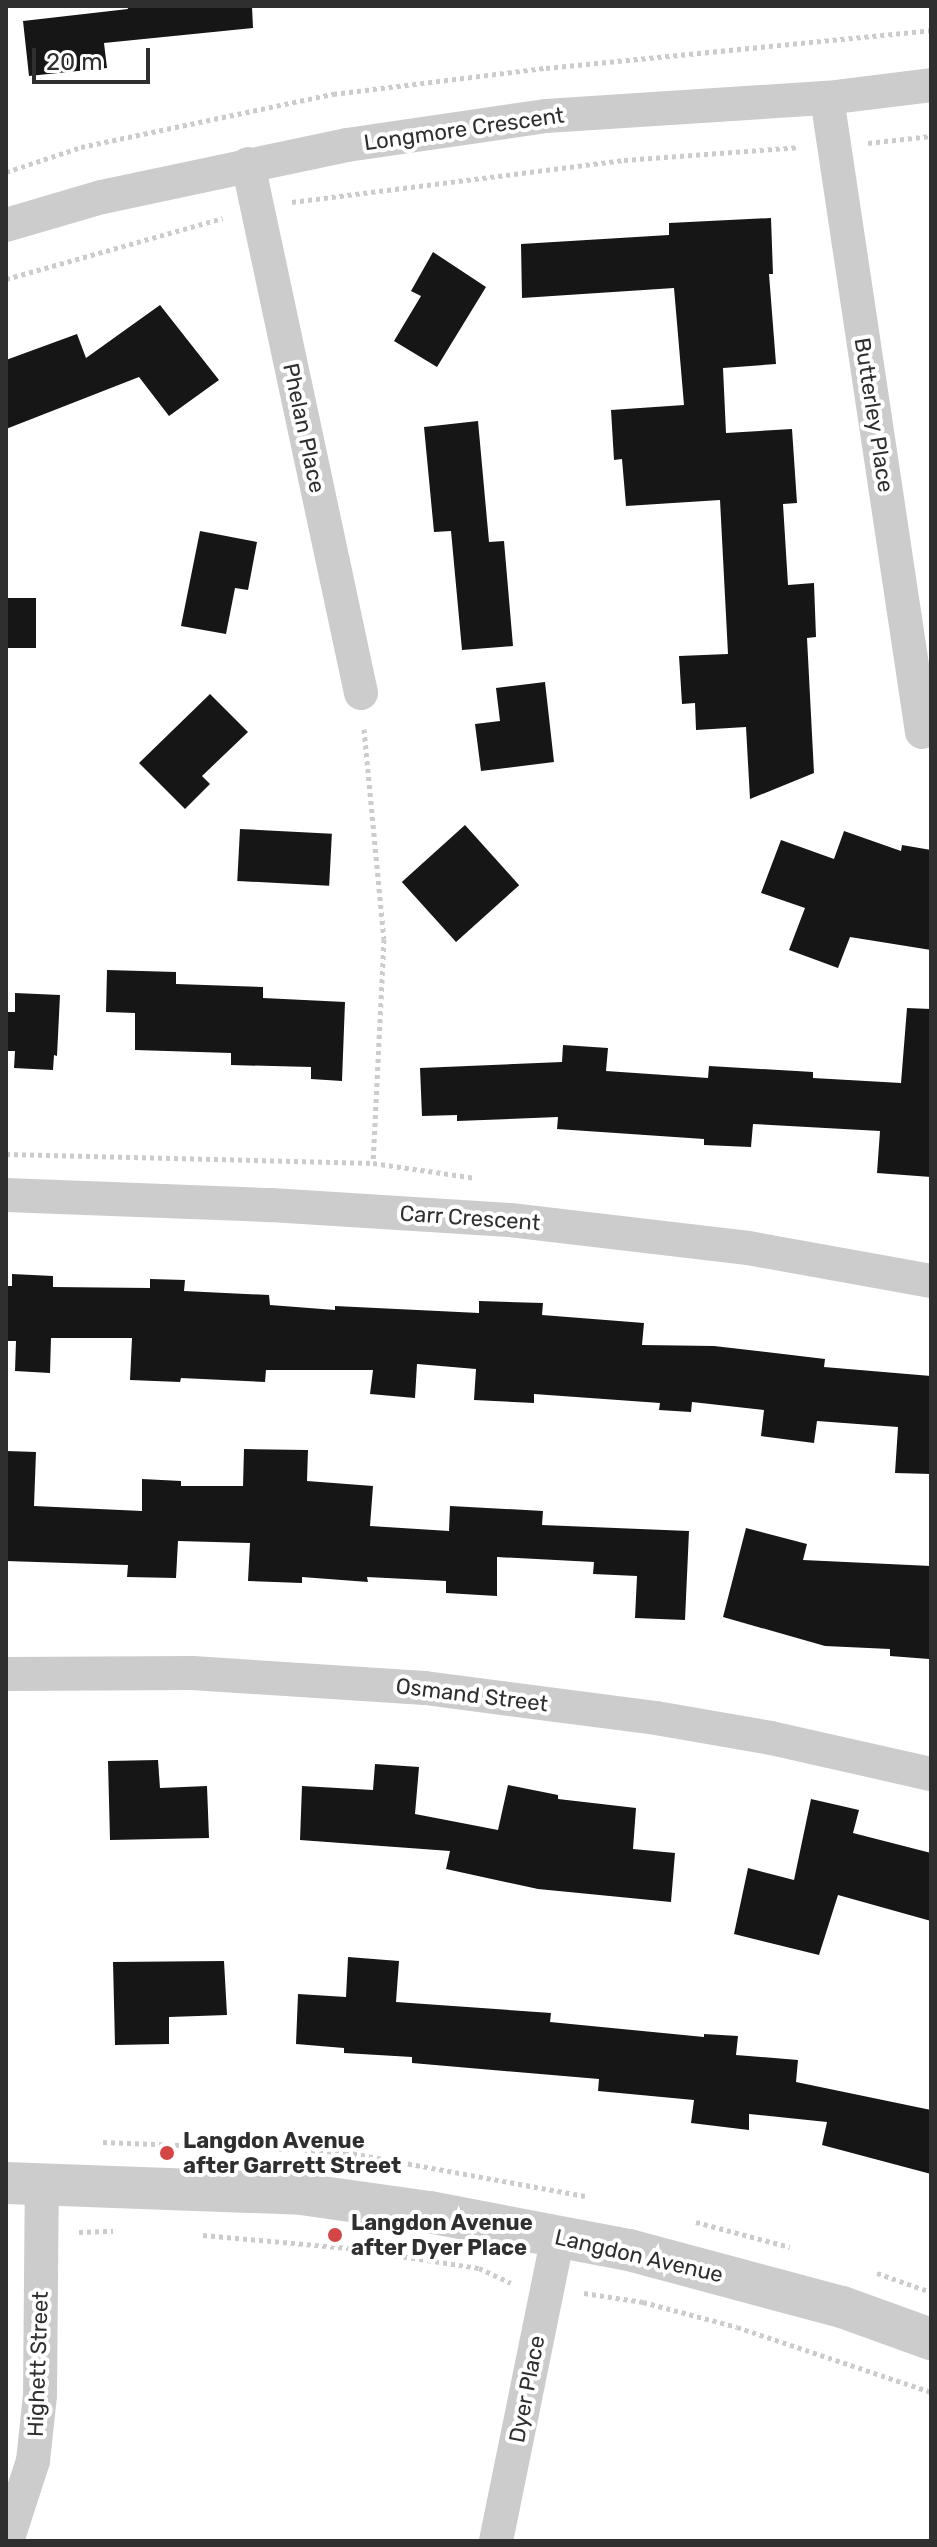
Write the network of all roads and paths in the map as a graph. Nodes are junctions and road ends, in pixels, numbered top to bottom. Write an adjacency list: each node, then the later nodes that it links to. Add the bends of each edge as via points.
1 (931, 30): 8 (path, via 333,94 81,147)
2 (931, 85): 3 (street, Longmore Crescent)
3 (827, 98): 7 (street, Longmore Crescent, via 546,116); 14 (street, Butterley Place)
4 (931, 136): 5 (path)
5 (866, 143)
6 (801, 147): 9 (path, via 624,160)
7 (248, 164): 11 (street, Longmore Crescent); 13 (street, Phelan Place)
8 (6, 172)
9 (302, 200)
10 (212, 220): 12 (path)
11 (6, 225)
12 (6, 279)
13 (361, 693): 15 (path, via 384,939)
14 (922, 732)
15 (373, 1163)
16 (6, 1195): 17 (street, Carr Crescent, via 510,1220 748,1248)
17 (931, 1281)
18 (6, 1674): 19 (street, Osmand Street, via 192,1673 425,1688 671,1720)
19 (931, 1774)
20 (24, 2183): 22 (street, Highett Street); 24 (street, Langdon Avenue, via 301,2194)
21 (126, 2231): 22 (path)
22 (41, 2233): 28 (street, Highett Street, via 40,2395 33,2461)
23 (199, 2234): 25 (path, via 348,2248 479,2268 514,2285)
24 (558, 2237): 25 (street, Dyer Place); 26 (street, Langdon Avenue, via 629,2250 842,2307)
25 (547, 2289): 27 (path, via 643,2302 697,2316); 29 (street, Dyer Place)
26 (931, 2339)
27 (931, 2392)
28 (7, 2541)
29 (496, 2541)

